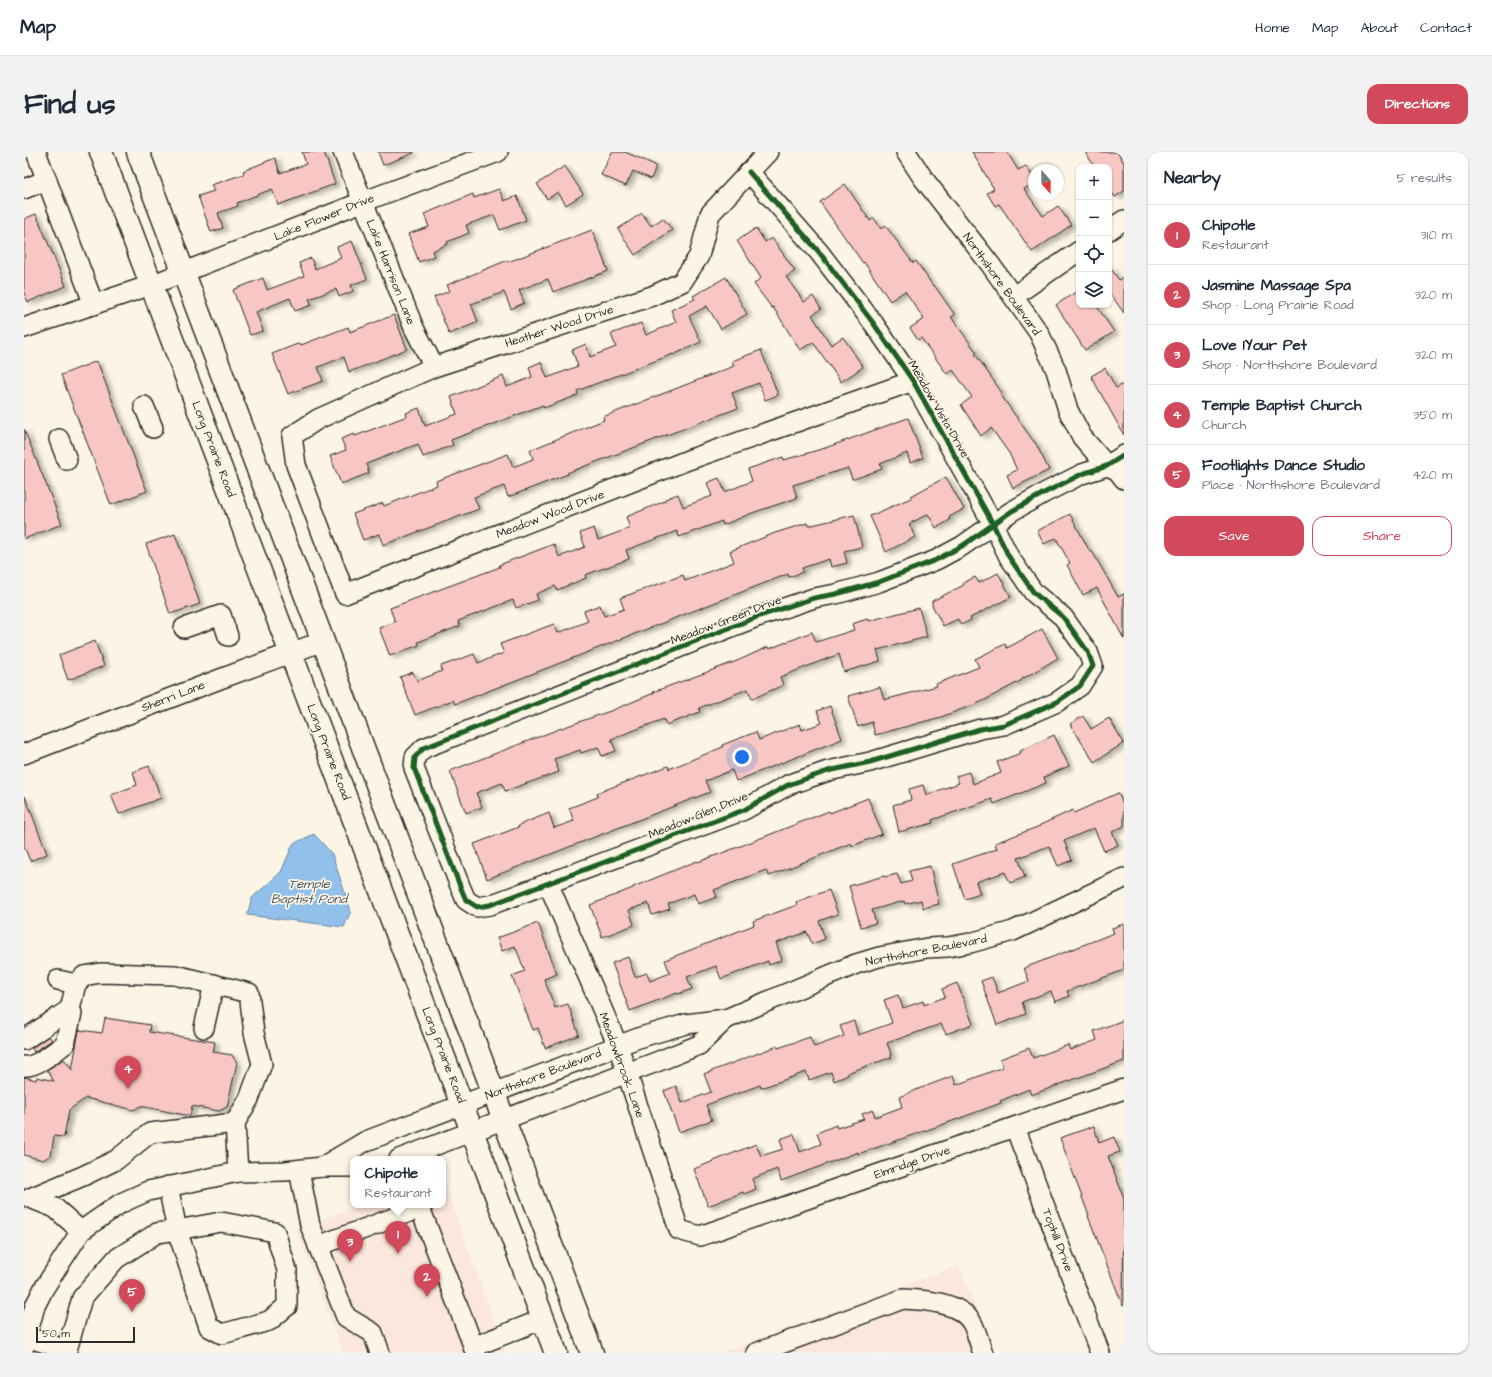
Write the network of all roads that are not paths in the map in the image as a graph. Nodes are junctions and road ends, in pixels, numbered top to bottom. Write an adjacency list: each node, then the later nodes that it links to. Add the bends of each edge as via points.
1 (36, 152): 9 (street)
2 (101, 152): 16 (main road, Long Prairie Road)
3 (138, 152): 15 (main road)
4 (343, 152): 11 (street, Lake Harrison Lane)
5 (498, 152): 11 (street, Lake Flower Drive)
6 (768, 152): 8 (street, Heather Wood Drive)
7 (906, 152): 17 (street, Northshore Boulevard)
8 (749, 172): 20 (street, Heather Wood Drive, via 710,214 699,256 682,282 652,296); 21 (street, Meadow Vista Drive, via 819,252 874,324)
9 (47, 180): 10 (street); 18 (street)
10 (24, 189)
11 (362, 202): 15 (street, Lake Flower Drive); 20 (street, Lake Harrison Lane, via 414,328)
12 (1124, 220): 13 (street)
13 (1112, 228)
14 (1076, 253): 17 (street)
15 (184, 272): 16 (street, Lake Flower Drive); 33 (main road)
16 (151, 285): 18 (street, Lake Flower Drive); 34 (main road, Long Prairie Road)
17 (1014, 296): 28 (street, Northshore Boulevard, via 1039,332 1056,370 1068,410 1082,437)
18 (94, 305): 19 (street, Lake Flower Drive)
19 (24, 328)
20 (434, 367): 24 (street, Heather Wood Drive, via 318,419)
21 (913, 381): 24 (street, Meadow Wood Drive, via 688,460 345,594 296,465); 30 (street, Meadow Vista Drive)
22 (144, 406): 23 (street)
23 (153, 428)
24 (292, 436)
25 (59, 439): 27 (street)
26 (1124, 455): 28 (street, Meadow Green Drive)
27 (67, 460)
28 (1107, 466): 29 (street, Northshore Boulevard, via 1117,470); 30 (street, Meadow Green Drive, via 1082,474 1046,492)
29 (1124, 478)
30 (993, 524): 35 (street, Meadow Vista Drive, via 1009,557 1034,593 1063,617 1088,652); 37 (street, Meadow Green Drive, via 962,546 936,560 879,582 814,598 756,617 424,748)
31 (184, 628): 32 (street, via 221,615)
32 (228, 636)
33 (323, 641): 34 (street, Sherri Lane); 50 (main road)
34 (292, 653): 36 (street, Sherri Lane); 51 (main road, Long Prairie Road)
35 (1093, 666): 39 (street, Meadow Glen Drive, via 1080,686 1057,702 1004,725 828,771 788,785 744,810)
36 (24, 754)
37 (415, 759): 39 (street, Meadow Glen Drive, via 414,768 466,900 477,907 490,905)
38 (1124, 878): 42 (street, Northshore Boulevard, via 1013,931 970,943 920,949 856,964)
39 (548, 882): 45 (street, Meadowbrook Lane)
40 (214, 984): 41 (street, via 175,975 100,973 84,976 67,982); 43 (street); 53 (street, via 249,993 254,1033 262,1064 249,1099)
41 (66, 1013): 44 (street); 46 (street, via 58,1042 35,1058); 47 (street, via 72,1013 64,1044 29,1067)
42 (726, 1020): 45 (street, Northshore Boulevard, via 686,1024); 48 (street, Northshore Boulevard, via 699,1045)
43 (204, 1028)
44 (24, 1040)
45 (618, 1046): 48 (street, Meadowbrook Lane); 50 (street, Northshore Boulevard)
46 (24, 1059)
47 (24, 1066)
48 (627, 1073): 52 (street, Northshore Boulevard); 65 (street, Meadowbrook Lane, via 678,1230)
49 (1124, 1089): 54 (street, Elmridge Drive)
50 (494, 1094): 51 (street, Northshore Boulevard); 52 (main road)
51 (463, 1104): 55 (main road, Long Prairie Road); 57 (street, Northshore Boulevard, via 366,1141)
52 (504, 1119): 55 (street, Northshore Boulevard); 72 (main road)
53 (235, 1123): 60 (street); 62 (street, via 150,1133 116,1160)
54 (1015, 1127): 65 (street, Elmridge Drive); 75 (street, Tophill Drive)
55 (473, 1131): 56 (street, Northshore Boulevard); 67 (main road, Long Prairie Road)
56 (407, 1156)
57 (322, 1167): 58 (street, Northshore Boulevard); 59 (street, Northshore Boulevard)
58 (350, 1167)
59 (299, 1170): 60 (street, Northshore Boulevard); 66 (street, via 310,1225)
60 (238, 1172): 61 (street, Northshore Boulevard)
61 (168, 1186): 63 (street); 64 (street, Northshore Boulevard, via 148,1191 121,1203)
62 (27, 1198): 64 (street, via 55,1208)
63 (177, 1230): 63 (street, via 221,1222 275,1232 287,1270 287,1306 269,1321 222,1334 209,1327); 68 (street, via 157,1233 116,1259 82,1298 67,1350)
64 (82, 1231): 68 (street, Northshore Boulevard, via 44,1288 35,1306)
65 (700, 1236)
66 (318, 1246): 69 (street, via 420,1208); 70 (street, via 346,1317 373,1334)
67 (544, 1319): 69 (street); 71 (main road, Long Prairie Road)
68 (25, 1340)
69 (474, 1350)
70 (380, 1353)
71 (556, 1353)
72 (592, 1353)
73 (756, 1353): 74 (street, via 904,1300 927,1300 959,1310 972,1322)
74 (983, 1353)
75 (1100, 1353)

